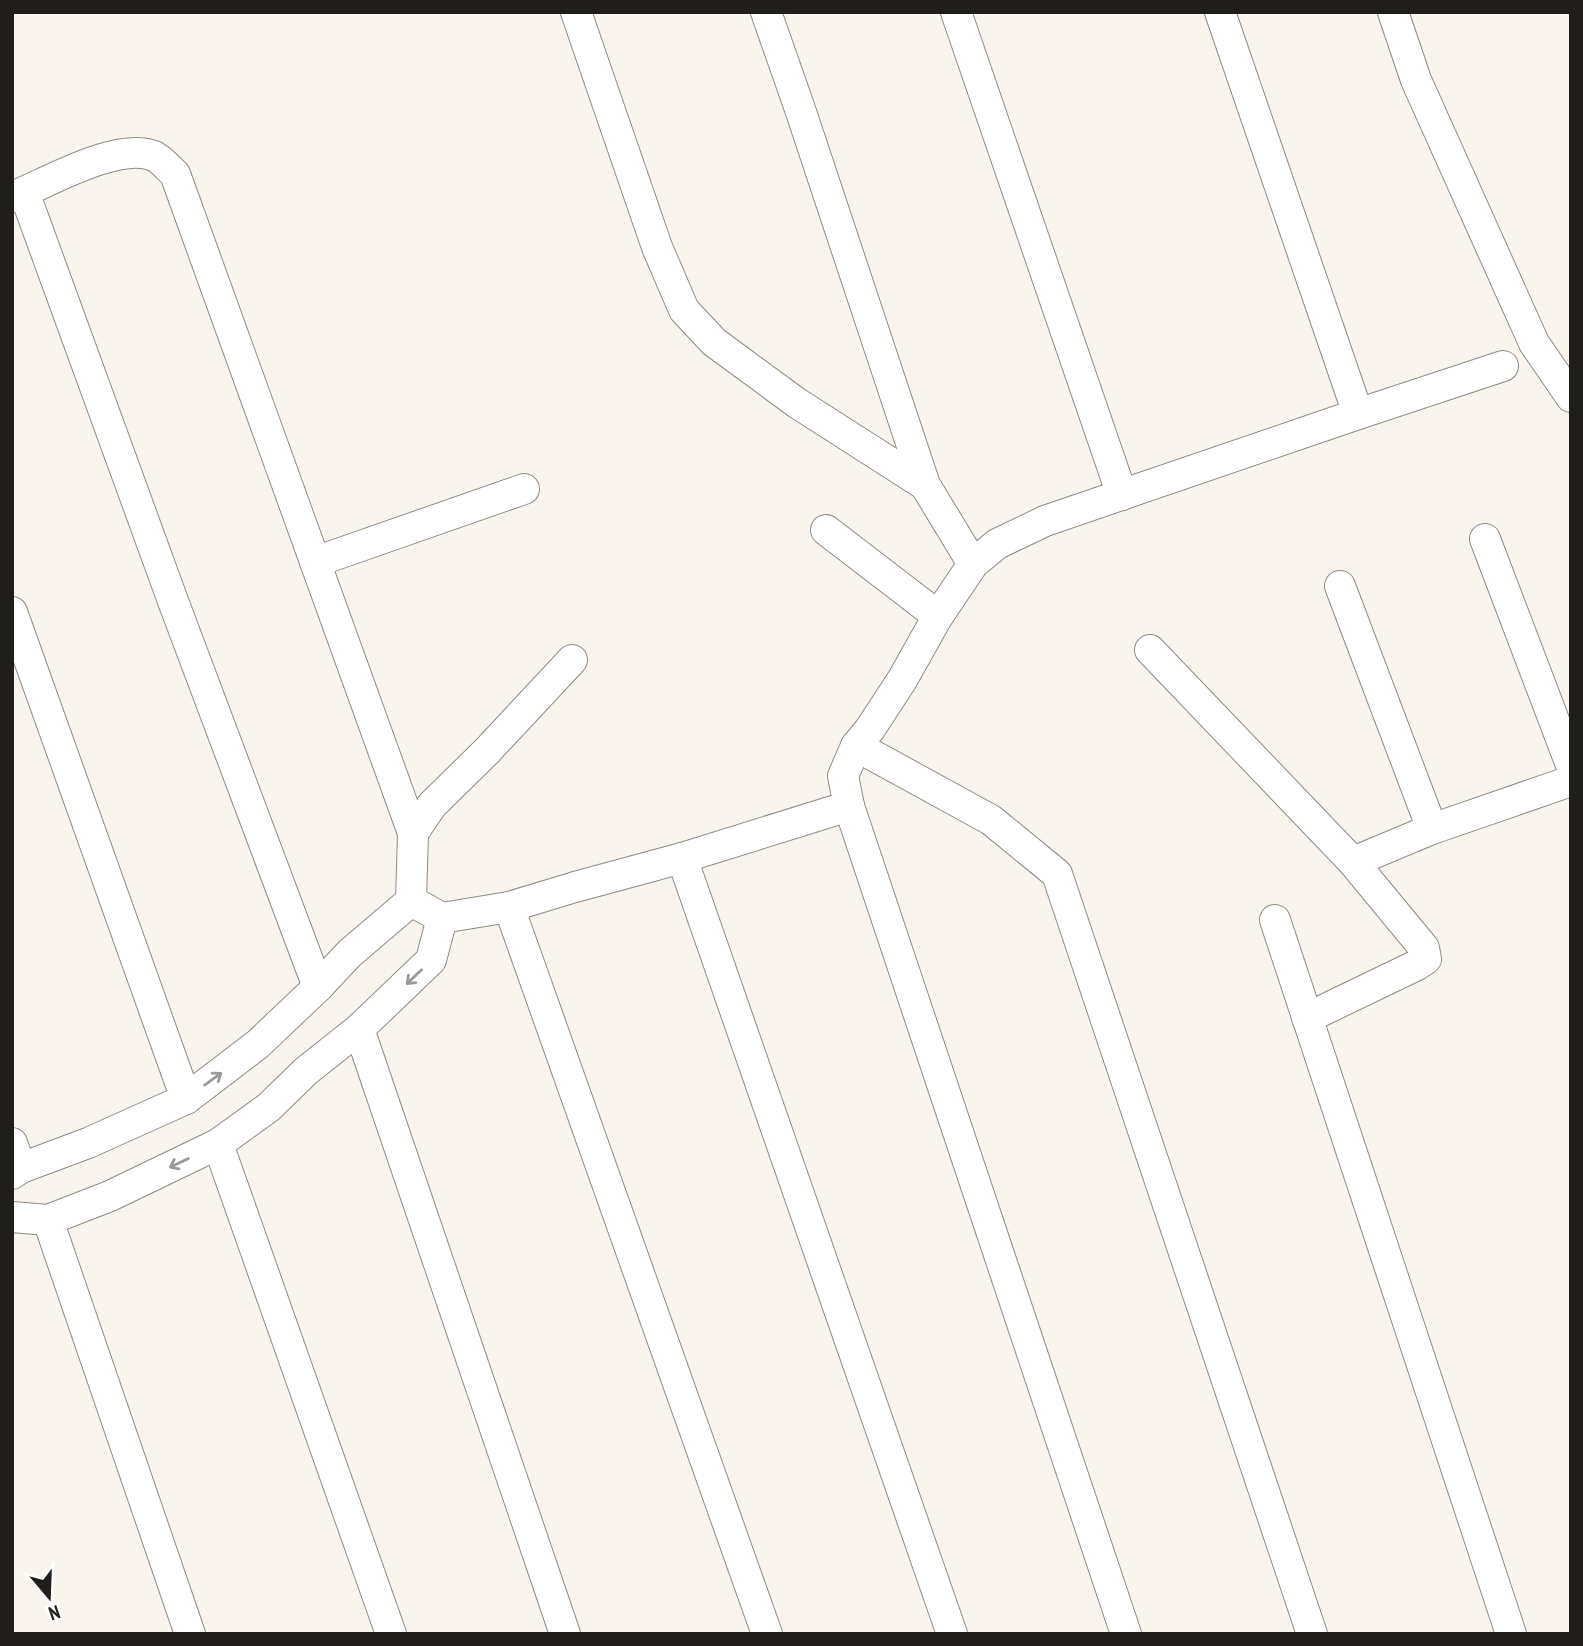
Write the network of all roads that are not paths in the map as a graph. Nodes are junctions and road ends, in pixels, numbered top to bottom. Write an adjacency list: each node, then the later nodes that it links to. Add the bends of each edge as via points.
1 (576, 12): 10 (street, via 657,247 684,310 714,342 797,403)
2 (766, 12): 10 (street)
3 (956, 12): 12 (street)
4 (1220, 12): 9 (street)
5 (1393, 12): 8 (street, via 1416,80 1534,343)
6 (18, 194): 15 (street, via 104,158 131,152 155,156 175,174); 34 (street)
7 (1503, 366): 9 (street)
8 (1571, 397)
9 (1358, 414): 12 (street)
10 (925, 485): 16 (street)
11 (524, 489): 15 (street)
12 (1122, 495): 16 (street, via 1045,521 998,544)
13 (825, 530): 19 (street)
14 (1485, 538): 23 (street)
15 (315, 562): 27 (street)
16 (973, 564): 19 (street)
17 (1340, 586): 26 (street)
18 (12, 612): 37 (street)
19 (938, 616): 22 (street, via 902,680)
20 (1150, 650): 29 (street)
21 (572, 660): 27 (street, via 432,804)
22 (856, 746): 25 (street, via 843,776); 48 (street, via 991,820 1057,874)
23 (1571, 765)
24 (1571, 780): 26 (street)
25 (849, 806): 28 (street); 47 (street)
26 (1432, 829): 29 (street)
27 (413, 833): 30 (street)
28 (682, 858): 31 (street); 46 (street)
29 (1353, 862): 35 (street, via 1424,948 1426,959)
30 (411, 901): 32 (street); 34 (street)
31 (509, 906): 32 (street); 45 (street)
32 (442, 918): 36 (street, one-way to 36, via 431,960)
33 (1275, 920): 35 (street)
34 (318, 987): 37 (street, one-way to 34, via 258,1044)
35 (1307, 1018): 49 (street)
36 (359, 1029): 38 (street); 44 (street)
37 (186, 1099): 39 (street, via 88,1143)
38 (218, 1144): 41 (street, one-way to 41); 43 (street)
39 (15, 1162)
40 (12, 1217): 41 (street)
41 (48, 1220): 42 (street)
42 (190, 1634)
43 (391, 1634)
44 (565, 1634)
45 (766, 1634)
46 (951, 1634)
47 (1126, 1634)
48 (1312, 1634)
49 (1511, 1634)

